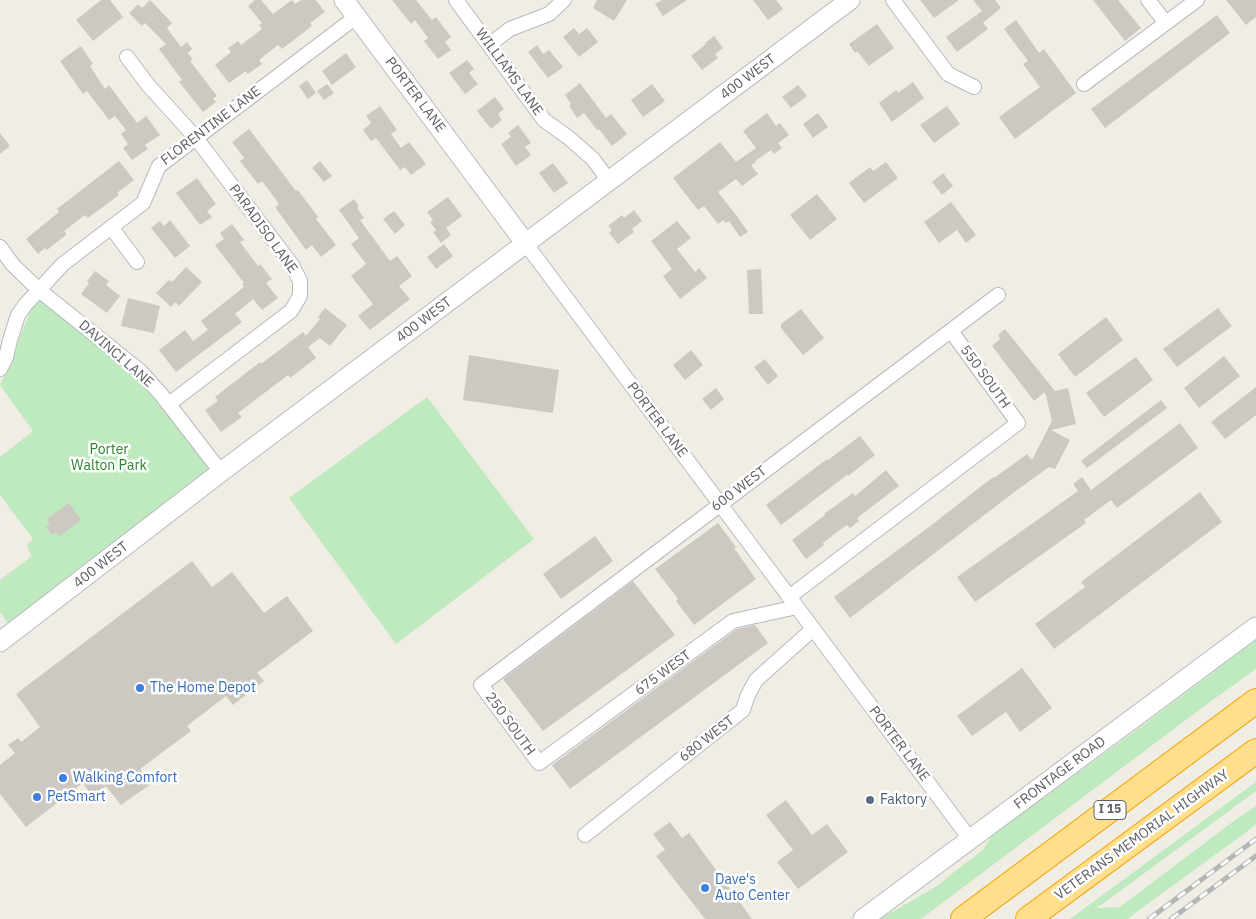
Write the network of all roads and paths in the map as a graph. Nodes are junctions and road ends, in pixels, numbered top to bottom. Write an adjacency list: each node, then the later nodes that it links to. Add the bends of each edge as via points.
1 (344, 0): 8 (main road, PORTER LANE)
2 (456, 0): 10 (street, WILLIAMS LANE)
3 (564, 0): 10 (street, via 549,14 510,29)
4 (850, 0): 15 (main road, 400 WEST)
5 (893, 0): 13 (street, via 948,74)
6 (1148, 0): 9 (street)
7 (1197, 0): 9 (street)
8 (356, 16): 14 (street, FLORENTINE LANE); 17 (main road, PORTER LANE)
9 (1166, 23): 12 (street)
10 (489, 45): 15 (street, WILLIAMS LANE, via 544,120 592,159)
11 (127, 57): 14 (street, PARADISO LANE, via 148,86)
12 (1084, 84)
13 (974, 87)
14 (196, 138): 16 (street, FLORENTINE LANE, via 159,166 143,203); 24 (street, PARADISO LANE, via 292,265 300,281 300,296 291,311)
15 (609, 181): 17 (main road, 400 WEST)
16 (112, 227): 19 (street); 20 (street, FLORENTINE LANE, via 63,264)
17 (526, 244): 26 (main road, 400 WEST); 27 (street, PORTER LANE)
18 (0, 247): 20 (street, DAVINCI LANE)
19 (137, 262)
20 (39, 290): 23 (street, FLORENTINE LANE, via 18,315); 24 (street, DAVINCI LANE, via 134,366)
21 (998, 295): 22 (street, 600 WEST)
22 (951, 331): 25 (street, 550 SOUTH); 27 (street, 600 WEST)
23 (2, 360)
24 (169, 404): 26 (street, DAVINCI LANE)
25 (1018, 423): 28 (street, 675 WEST)
26 (221, 472): 31 (main road, 400 WEST)
27 (720, 504): 28 (street, PORTER LANE); 32 (street, 600 WEST)
28 (793, 602): 30 (street, PORTER LANE); 35 (street, 675 WEST, via 733,621)
29 (1256, 627): 37 (main road, FRONTAGE ROAD)
30 (813, 629): 36 (street, 680 WEST, via 756,680 743,710); 37 (street, PORTER LANE)
31 (0, 642)
32 (482, 685): 35 (street, 250 SOUTH)
33 (1256, 701): 39 (highway, I 15)
34 (1256, 751): 40 (highway, VETERANS MEMORIAL HIGHWAY)
35 (539, 763)
36 (584, 835)
37 (970, 839): 38 (main road, FRONTAGE ROAD)
38 (863, 919)
39 (963, 919)
40 (1028, 919)

